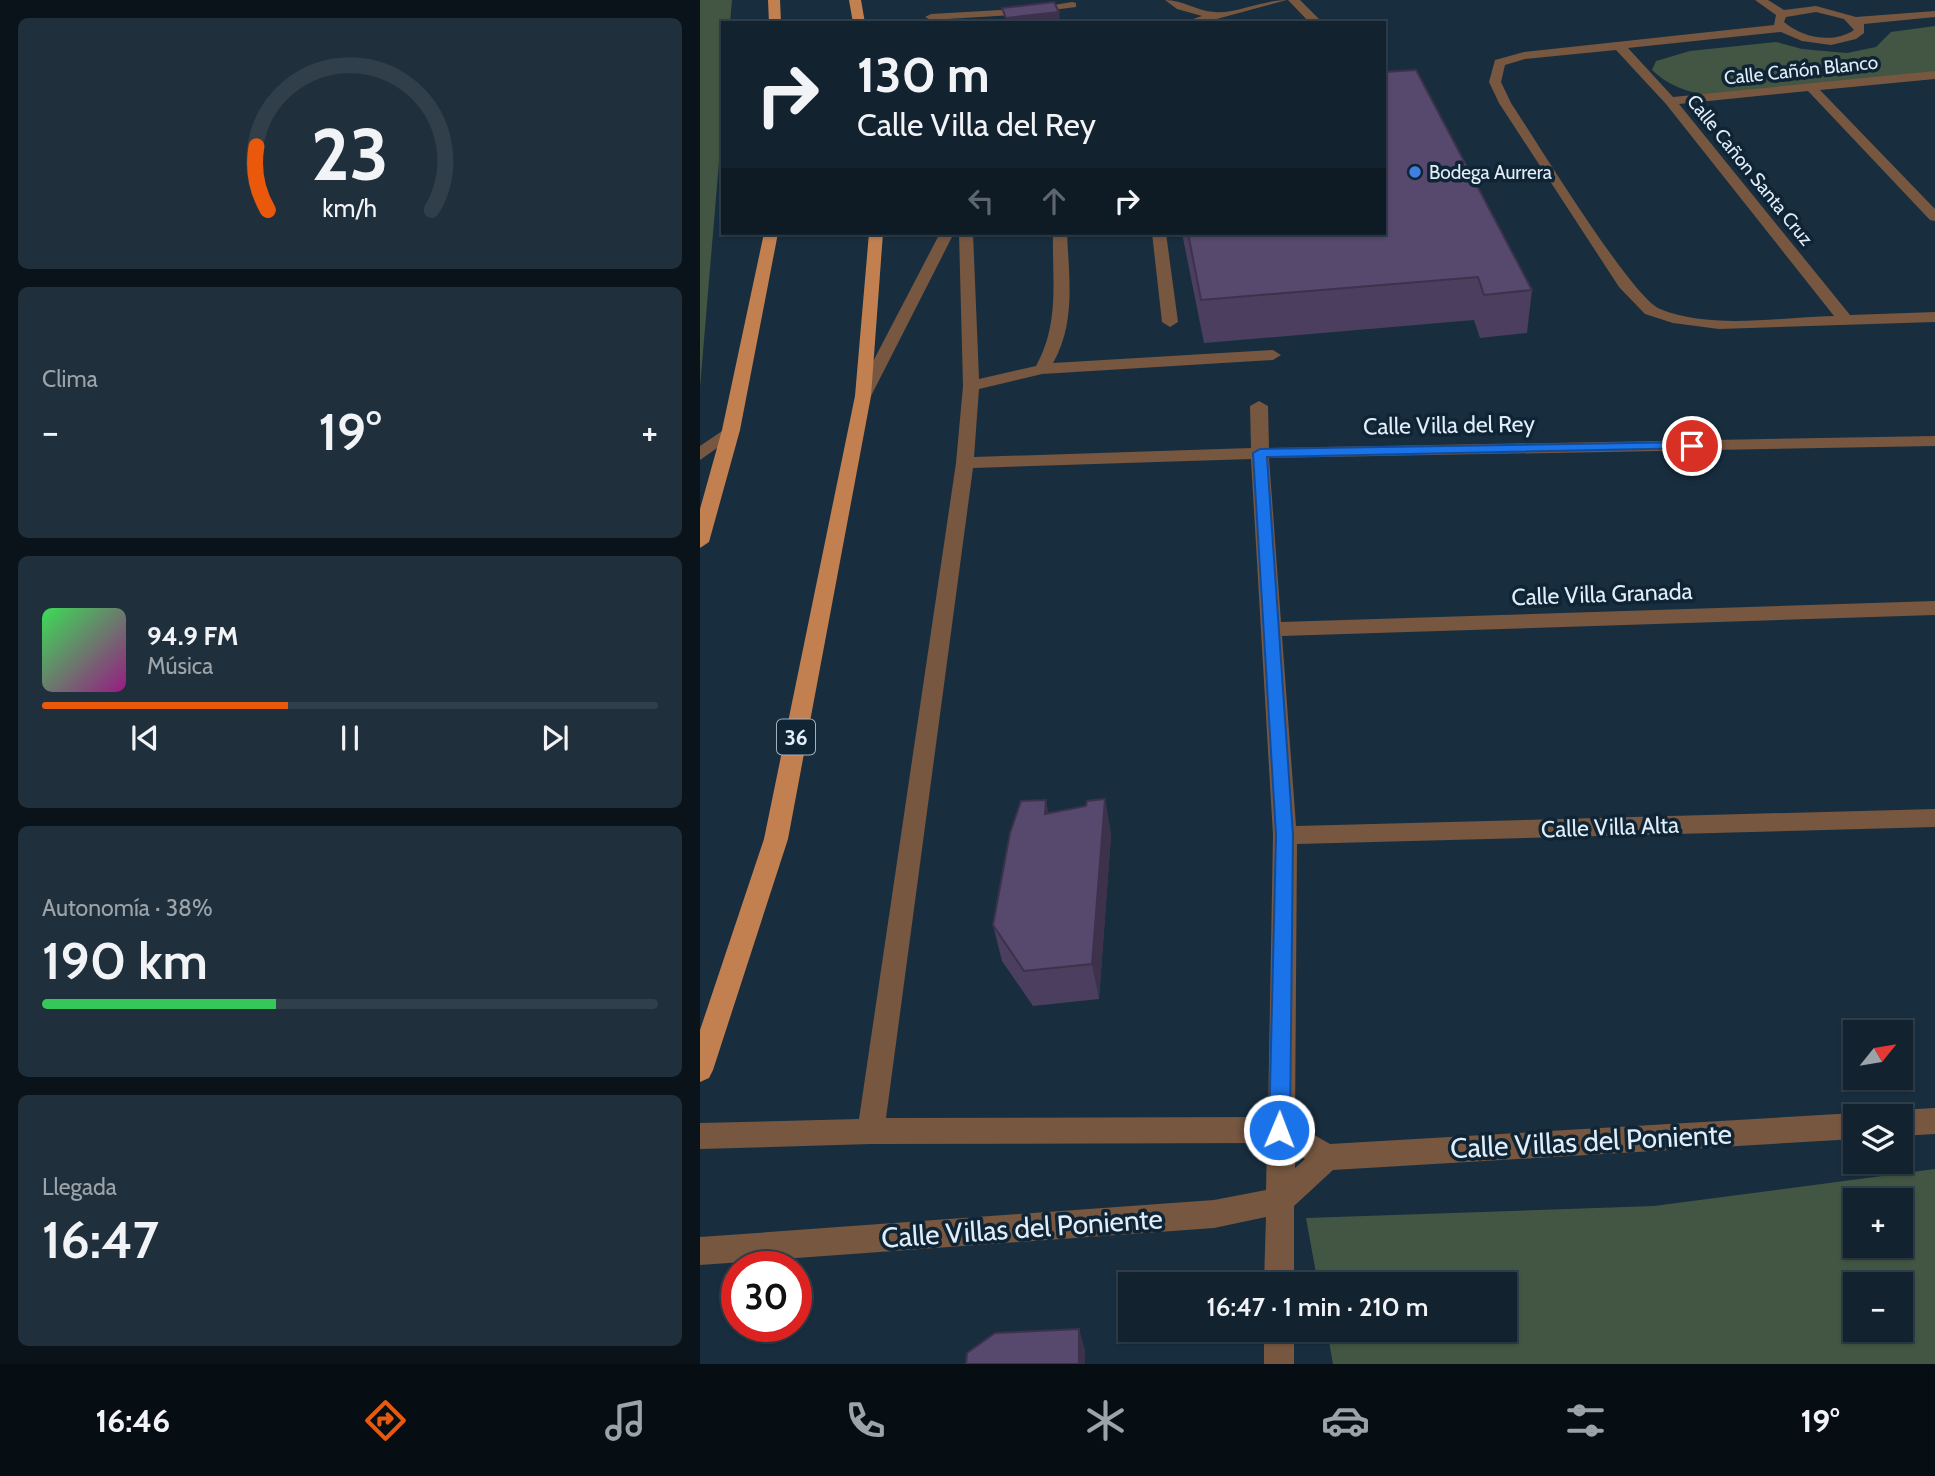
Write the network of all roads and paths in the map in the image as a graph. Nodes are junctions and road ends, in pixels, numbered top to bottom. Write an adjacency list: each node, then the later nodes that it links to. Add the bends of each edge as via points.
1 (774, 0): 16 (main road)
2 (855, 0): 17 (main road)
3 (926, 0): 15 (street)
4 (1171, 0): 14 (street)
5 (1280, 0): 9 (street)
6 (1294, 0): 19 (street)
7 (1761, 0): 12 (street)
8 (1804, 0): 11 (street)
9 (1253, 3): 14 (street)
10 (1072, 6): 15 (street)
11 (1816, 9): 12 (street); 20 (street)
12 (1782, 14): 21 (street, via 1778,23)
13 (1935, 14): 20 (street)
14 (1212, 15): 18 (street)
15 (932, 20)
16 (775, 21)
17 (859, 21)
18 (1194, 21)
19 (1314, 21)
20 (1855, 21): 21 (street, via 1860,26 1856,35 1838,40 1800,36)
21 (1782, 28): 22 (street)
22 (1620, 47): 25 (street, Calle Cañon Santa Cruz); 34 (street, via 1524,56 1499,63 1495,82 1623,285 1650,311 1673,318 1719,324)
23 (1935, 75): 24 (street, Calle Cañón Blanco)
24 (1813, 90): 25 (street, Calle Cañón Blanco); 26 (street)
25 (1670, 101): 34 (street, Calle Cañon Santa Cruz)
26 (1935, 217)
27 (771, 235): 41 (main road)
28 (876, 235): 39 (main road, 36)
29 (946, 235): 39 (street)
30 (966, 235): 38 (street)
31 (1060, 235): 37 (street, via 1062,329)
32 (1159, 235): 35 (street)
33 (1935, 317): 34 (street)
34 (1846, 320)
35 (1170, 323)
36 (1273, 355): 37 (street)
37 (1042, 369): 38 (street)
38 (971, 386): 45 (street)
39 (863, 396): 51 (main road, 36, via 776,839)
40 (1259, 406): 43 (street)
41 (731, 430): 44 (street); 46 (main road)
42 (1935, 441): 43 (street, Calle Villa del Rey)
43 (1260, 453): 45 (street, Calle Villa del Rey); 48 (street)
44 (700, 455)
45 (965, 463): 56 (street)
46 (700, 542)
47 (1935, 608): 48 (street, Calle Villa Granada)
48 (1271, 629): 50 (street)
49 (1935, 818): 50 (street, Calle Villa Alta)
50 (1285, 835): 55 (street)
51 (700, 1070)
52 (1935, 1122): 53 (street)
53 (1913, 1123)
54 (1843, 1127): 58 (street, Calle Villas del Poniente)
55 (1279, 1130): 56 (street); 58 (street); 59 (street)
56 (871, 1131): 57 (street)
57 (700, 1136)
58 (1327, 1157): 59 (street)
59 (1279, 1201): 60 (street, Calle Villas del Poniente, via 1214,1214); 61 (street)
60 (700, 1251)
61 (1279, 1272)
62 (1279, 1342): 63 (street)
63 (1279, 1364)

